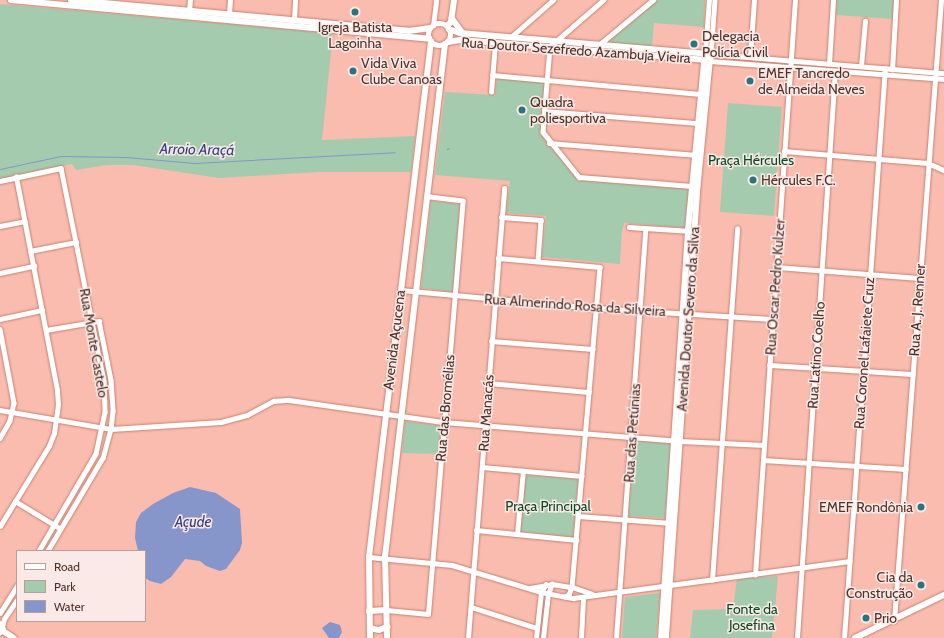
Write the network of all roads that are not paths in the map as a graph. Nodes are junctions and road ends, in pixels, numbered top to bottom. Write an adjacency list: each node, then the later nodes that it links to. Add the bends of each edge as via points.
1 (11, 0): 17 (main road)
2 (71, 0): 19 (main road)
3 (190, 0): 19 (street)
4 (230, 0): 20 (street)
5 (295, 0): 22 (street)
6 (436, 0): 24 (street)
7 (454, 0): 21 (main road)
8 (553, 0): 29 (street)
9 (604, 0): 31 (street)
10 (709, 0): 26 (street, Avenida Doutor Severo da Silva)
11 (716, 0): 27 (street, Avenida Doutor Severo da Silva)
12 (754, 0): 39 (street)
13 (795, 0): 41 (street, Rua Oscar Pedro Kulzer)
14 (833, 0): 42 (street)
15 (896, 0): 46 (street)
16 (941, 0): 48 (street, Rua A. J. Renner)
17 (43, 1): 30 (main road)
18 (651, 1): 34 (street)
19 (189, 11): 20 (main road)
20 (229, 14): 22 (main road)
21 (452, 18): 25 (main road); 28 (main road)
22 (294, 20): 24 (main road, via 409,30)
23 (865, 21): 43 (street)
24 (432, 27): 25 (main road, via 440,24); 30 (main road)
25 (448, 28): 28 (main road, Rua Doutor Sezefredo Azambuja Vieira); 32 (main road, via 451,36)
26 (707, 31): 27 (street); 37 (street, Avenida Doutor Severo da Silva)
27 (713, 31): 37 (street, Avenida Doutor Severo da Silva)
28 (463, 33): 29 (main road, Rua Doutor Sezefredo Azambuja Vieira)
29 (511, 37): 31 (main road, Rua Doutor Sezefredo Azambuja Vieira)
30 (430, 41): 32 (main road, via 438,46); 91 (main road, Avenida Açucena)
31 (556, 41): 34 (main road, Rua Doutor Sezefredo Azambuja Vieira); 35 (street)
32 (447, 43): 33 (main road, Rua Doutor Sezefredo Azambuja Vieira, via 460,40); 72 (main road, Avenida Açucena)
33 (495, 43): 35 (main road, Rua Doutor Sezefredo Azambuja Vieira); 50 (street)
34 (600, 44): 36 (main road, Rua Doutor Sezefredo Azambuja Vieira)
35 (550, 47): 38 (main road, Rua Doutor Sezefredo Azambuja Vieira); 55 (street)
36 (662, 50): 37 (main road, Rua Doutor Sezefredo Azambuja Vieira); 38 (main road)
37 (708, 53): 39 (street, Rua Doutor Sezefredo Azambuja Vieira); 40 (main road, Avenida Doutor Severo da Silva)
38 (661, 57): 40 (main road, Rua Doutor Sezefredo Azambuja Vieira)
39 (750, 57): 41 (street, Rua Doutor Sezefredo Azambuja Vieira)
40 (707, 60): 44 (street, Rua Doutor Sezefredo Azambuja Vieira); 57 (main road, Avenida Doutor Severo da Silva); 63 (main road, Avenida Doutor Severo da Silva)
41 (791, 60): 42 (street, Rua Doutor Sezefredo Azambuja Vieira); 44 (street, Rua Oscar Pedro Kulzer)
42 (829, 64): 43 (street, Rua Doutor Sezefredo Azambuja Vieira)
43 (861, 66): 45 (street, Rua Doutor Sezefredo Azambuja Vieira)
44 (790, 67): 47 (street, Rua Doutor Sezefredo Azambuja Vieira); 61 (street, Rua Oscar Pedro Kulzer)
45 (885, 68): 46 (street, Rua Doutor Sezefredo Azambuja Vieira); 51 (street, Rua Coronel Lafaiete Cruz)
46 (892, 69): 48 (street, Rua Doutor Sezefredo Azambuja Vieira); 52 (street)
47 (835, 71): 51 (street, Rua Doutor Sezefredo Azambuja Vieira); 64 (street, Rua Latino Coelho)
48 (935, 72): 49 (street, Rua Doutor Sezefredo Azambuja Vieira); 53 (street, Rua A. J. Renner)
49 (944, 73)
50 (492, 75): 55 (street); 56 (street)
51 (884, 75): 52 (street, Rua Doutor Sezefredo Azambuja Vieira); 65 (street, Rua Coronel Lafaiete Cruz)
52 (892, 75): 53 (street, Rua Doutor Sezefredo Azambuja Vieira)
53 (935, 79): 54 (street, Rua Doutor Sezefredo Azambuja Vieira); 66 (street, Rua A. J. Renner)
54 (944, 79)
55 (547, 80): 57 (street); 58 (street)
56 (491, 92)
57 (700, 94): 59 (main road, Avenida Doutor Severo da Silva)
58 (544, 111): 59 (street); 60 (street, via 543,132)
59 (698, 123): 62 (main road, Avenida Doutor Severo da Silva)
60 (549, 143): 62 (street); 70 (street, via 579,177)
61 (784, 151): 64 (street); 86 (street, Rua Oscar Pedro Kulzer)
62 (694, 154): 63 (street); 70 (main road, Avenida Doutor Severo da Silva)
63 (701, 155): 80 (main road, Avenida Doutor Severo da Silva)
64 (830, 155): 65 (street); 87 (street, Rua Latino Coelho)
65 (878, 159): 66 (street); 89 (street, Rua Coronel Lafaiete Cruz)
66 (928, 163): 67 (street); 90 (street, Rua A. J. Renner)
67 (944, 170)
68 (16, 177): 69 (street); 74 (street); 81 (street, Rua Monte Castelo, via 61,168)
69 (0, 181)
70 (692, 186): 79 (main road, Avenida Doutor Severo da Silva)
71 (504, 188): 73 (street, Rua Manacás)
72 (428, 197): 92 (main road, Avenida Açucena); 93 (street, Rua das Bromélias, via 463,201)
73 (501, 216): 83 (street, Rua Manacás); 84 (street, via 541,220)
74 (25, 221): 75 (street); 82 (street)
75 (0, 226)
76 (629, 227): 77 (street)
77 (645, 229): 79 (street); 97 (street, Rua das Petúnias)
78 (737, 229): 99 (street)
79 (688, 230): 80 (street); 98 (main road, Avenida Doutor Severo da Silva)
80 (695, 231): 98 (main road, Avenida Doutor Severo da Silva)
81 (76, 242): 82 (street); 102 (street, Rua Monte Castelo)
82 (30, 251): 85 (street)
83 (498, 258): 84 (street); 94 (street, Rua Manacás)
84 (538, 261): 95 (street, via 600,267)
85 (34, 266): 88 (street); 96 (street)
86 (776, 267): 87 (street); 101 (street, Rua Oscar Pedro Kulzer)
87 (822, 271): 89 (street); 108 (street, Rua Latino Coelho)
88 (0, 273)
89 (870, 274): 90 (street); 109 (street, Rua Coronel Lafaiete Cruz)
90 (920, 278): 110 (street, Rua A. J. Renner)
91 (401, 290): 92 (street, Rua Almerindo Rosa da Silveira); 115 (main road, Avenida Açucena)
92 (416, 292): 93 (street, Rua Almerindo Rosa da Silveira); 116 (main road, Avenida Açucena)
93 (454, 295): 94 (street, Rua Almerindo Rosa da Silveira); 118 (street, Rua das Bromélias)
94 (495, 299): 95 (street, Rua Almerindo Rosa da Silveira); 105 (street, Rua Manacás)
95 (596, 308): 97 (street, Rua Almerindo Rosa da Silveira); 106 (street)
96 (42, 310): 100 (street); 104 (street)
97 (640, 311): 98 (street, Rua Almerindo Rosa da Silveira); 124 (street, Rua das Petúnias)
98 (686, 314): 99 (street, Rua Almerindo Rosa da Silveira); 125 (main road, Avenida Doutor Severo da Silva)
99 (730, 317): 101 (street, Rua Almerindo Rosa da Silveira); 126 (street)
100 (0, 318)
101 (772, 319): 107 (street, Rua Oscar Pedro Kulzer)
102 (92, 322): 104 (street); 120 (street, Rua Monte Castelo, via 104,382); 121 (street, Rua Monte Castelo, via 99,321 111,380)
103 (0, 329): 114 (street, via 13,395)
104 (46, 330): 117 (street, via 57,390)
105 (491, 341): 106 (street); 111 (street, Rua Manacás)
106 (593, 350): 112 (street)
107 (769, 365): 108 (street); 127 (street, Rua Oscar Pedro Kulzer)
108 (815, 368): 109 (street); 129 (street, Rua Latino Coelho)
109 (863, 371): 110 (street); 130 (street, Rua Coronel Lafaiete Cruz)
110 (913, 374): 132 (street, Rua A. J. Renner)
111 (488, 383): 112 (street); 119 (street, Rua Manacás)
112 (590, 392): 122 (street)
113 (0, 410): 114 (street)
114 (13, 412): 117 (street); 123 (street)
115 (384, 412): 116 (street); 121 (street, via 282,400 221,422); 147 (main road, Avenida Açucena)
116 (401, 416): 118 (street); 148 (main road, Avenida Açucena)
117 (57, 420): 120 (street); 135 (street, via 49,446)
118 (444, 422): 119 (street); 150 (street, Rua das Bromélias)
119 (485, 425): 122 (street); 131 (street, Rua Manacás)
120 (103, 428): 121 (street); 139 (street, Rua Monte Castelo, via 90,467)
121 (111, 429): 141 (street, Rua Monte Castelo, via 97,472)
122 (586, 434): 124 (street); 134 (street)
123 (0, 438)
124 (632, 438): 125 (street); 137 (street, Rua das Petúnias)
125 (677, 441): 126 (street); 138 (main road, Avenida Doutor Severo da Silva)
126 (722, 443): 127 (street); 154 (street)
127 (764, 445): 128 (street, Rua Oscar Pedro Kulzer)
128 (763, 460): 129 (street); 153 (street, Rua Oscar Pedro Kulzer)
129 (809, 463): 130 (street); 151 (street, Rua Latino Coelho)
130 (856, 466): 132 (street); 149 (street, Rua Coronel Lafaiete Cruz)
131 (482, 467): 133 (street); 142 (street, Rua Manacás)
132 (906, 469): 173 (street, Rua A. J. Renner)
133 (523, 471): 134 (street); 143 (street)
134 (582, 476): 136 (street)
135 (15, 501): 139 (street); 140 (street)
136 (578, 516): 137 (street); 144 (street)
137 (625, 519): 138 (street); 162 (street, Rua das Petúnias)
138 (671, 523): 157 (main road, Avenida Doutor Severo da Silva)
139 (55, 525): 141 (street); 145 (street, Rua Monte Castelo)
140 (0, 526)
141 (62, 529): 146 (street, Rua Monte Castelo)
142 (476, 530): 143 (street); 152 (street, Rua Manacás)
143 (517, 534): 144 (street)
144 (577, 540): 158 (street)
145 (40, 550)
146 (49, 550)
147 (369, 557): 148 (street); 171 (main road, Avenida Açucena)
148 (385, 558): 150 (street); 170 (main road, Avenida Açucena)
149 (850, 562): 151 (street); 190 (street, Rua Coronel Lafaiete Cruz)
150 (432, 563): 152 (street); 170 (street, Rua das Bromélias, via 428,614)
151 (801, 568): 153 (street); 189 (street, Rua Latino Coelho)
152 (473, 571): 160 (street); 169 (street, Rua Manacás)
153 (754, 574): 154 (street)
154 (712, 580): 157 (street)
155 (546, 584): 156 (street); 160 (street); 161 (street)
156 (552, 584): 158 (street); 163 (street)
157 (667, 586): 162 (street); 187 (main road, Avenida Doutor Severo da Silva); 188 (main road, Avenida Doutor Severo da Silva)
158 (572, 587): 164 (street); 166 (street, via 569,595)
159 (16, 588): 172 (street)
160 (529, 589): 161 (street)
161 (541, 592): 163 (street); 176 (street)
162 (619, 592): 164 (street); 186 (street, Rua das Petúnias)
163 (548, 594): 166 (street); 184 (street)
164 (592, 594): 167 (street)
165 (944, 595): 173 (main road)
166 (563, 597): 167 (street)
167 (583, 598): 185 (street)
168 (16, 601): 177 (street, via 4,619)
169 (471, 607): 176 (street); 182 (street, Rua Manacás)
170 (387, 610): 171 (main road); 174 (main road, Avenida Açucena)
171 (369, 611): 175 (main road, Avenida Açucena)
172 (0, 613)
173 (894, 621): 191 (main road)
174 (387, 627): 175 (main road, via 379,630); 181 (main road, Avenida Açucena)
175 (370, 628): 180 (main road, Avenida Açucena)
176 (537, 628): 183 (street)
177 (1, 630): 178 (main road); 179 (main road)
178 (5, 638)
179 (14, 638)
180 (370, 638)
181 (387, 638)
182 (468, 638)
183 (536, 638)
184 (543, 638)
185 (581, 638)
186 (616, 638)
187 (661, 638)
188 (666, 638)
189 (797, 638)
190 (844, 638)
191 (855, 638)

